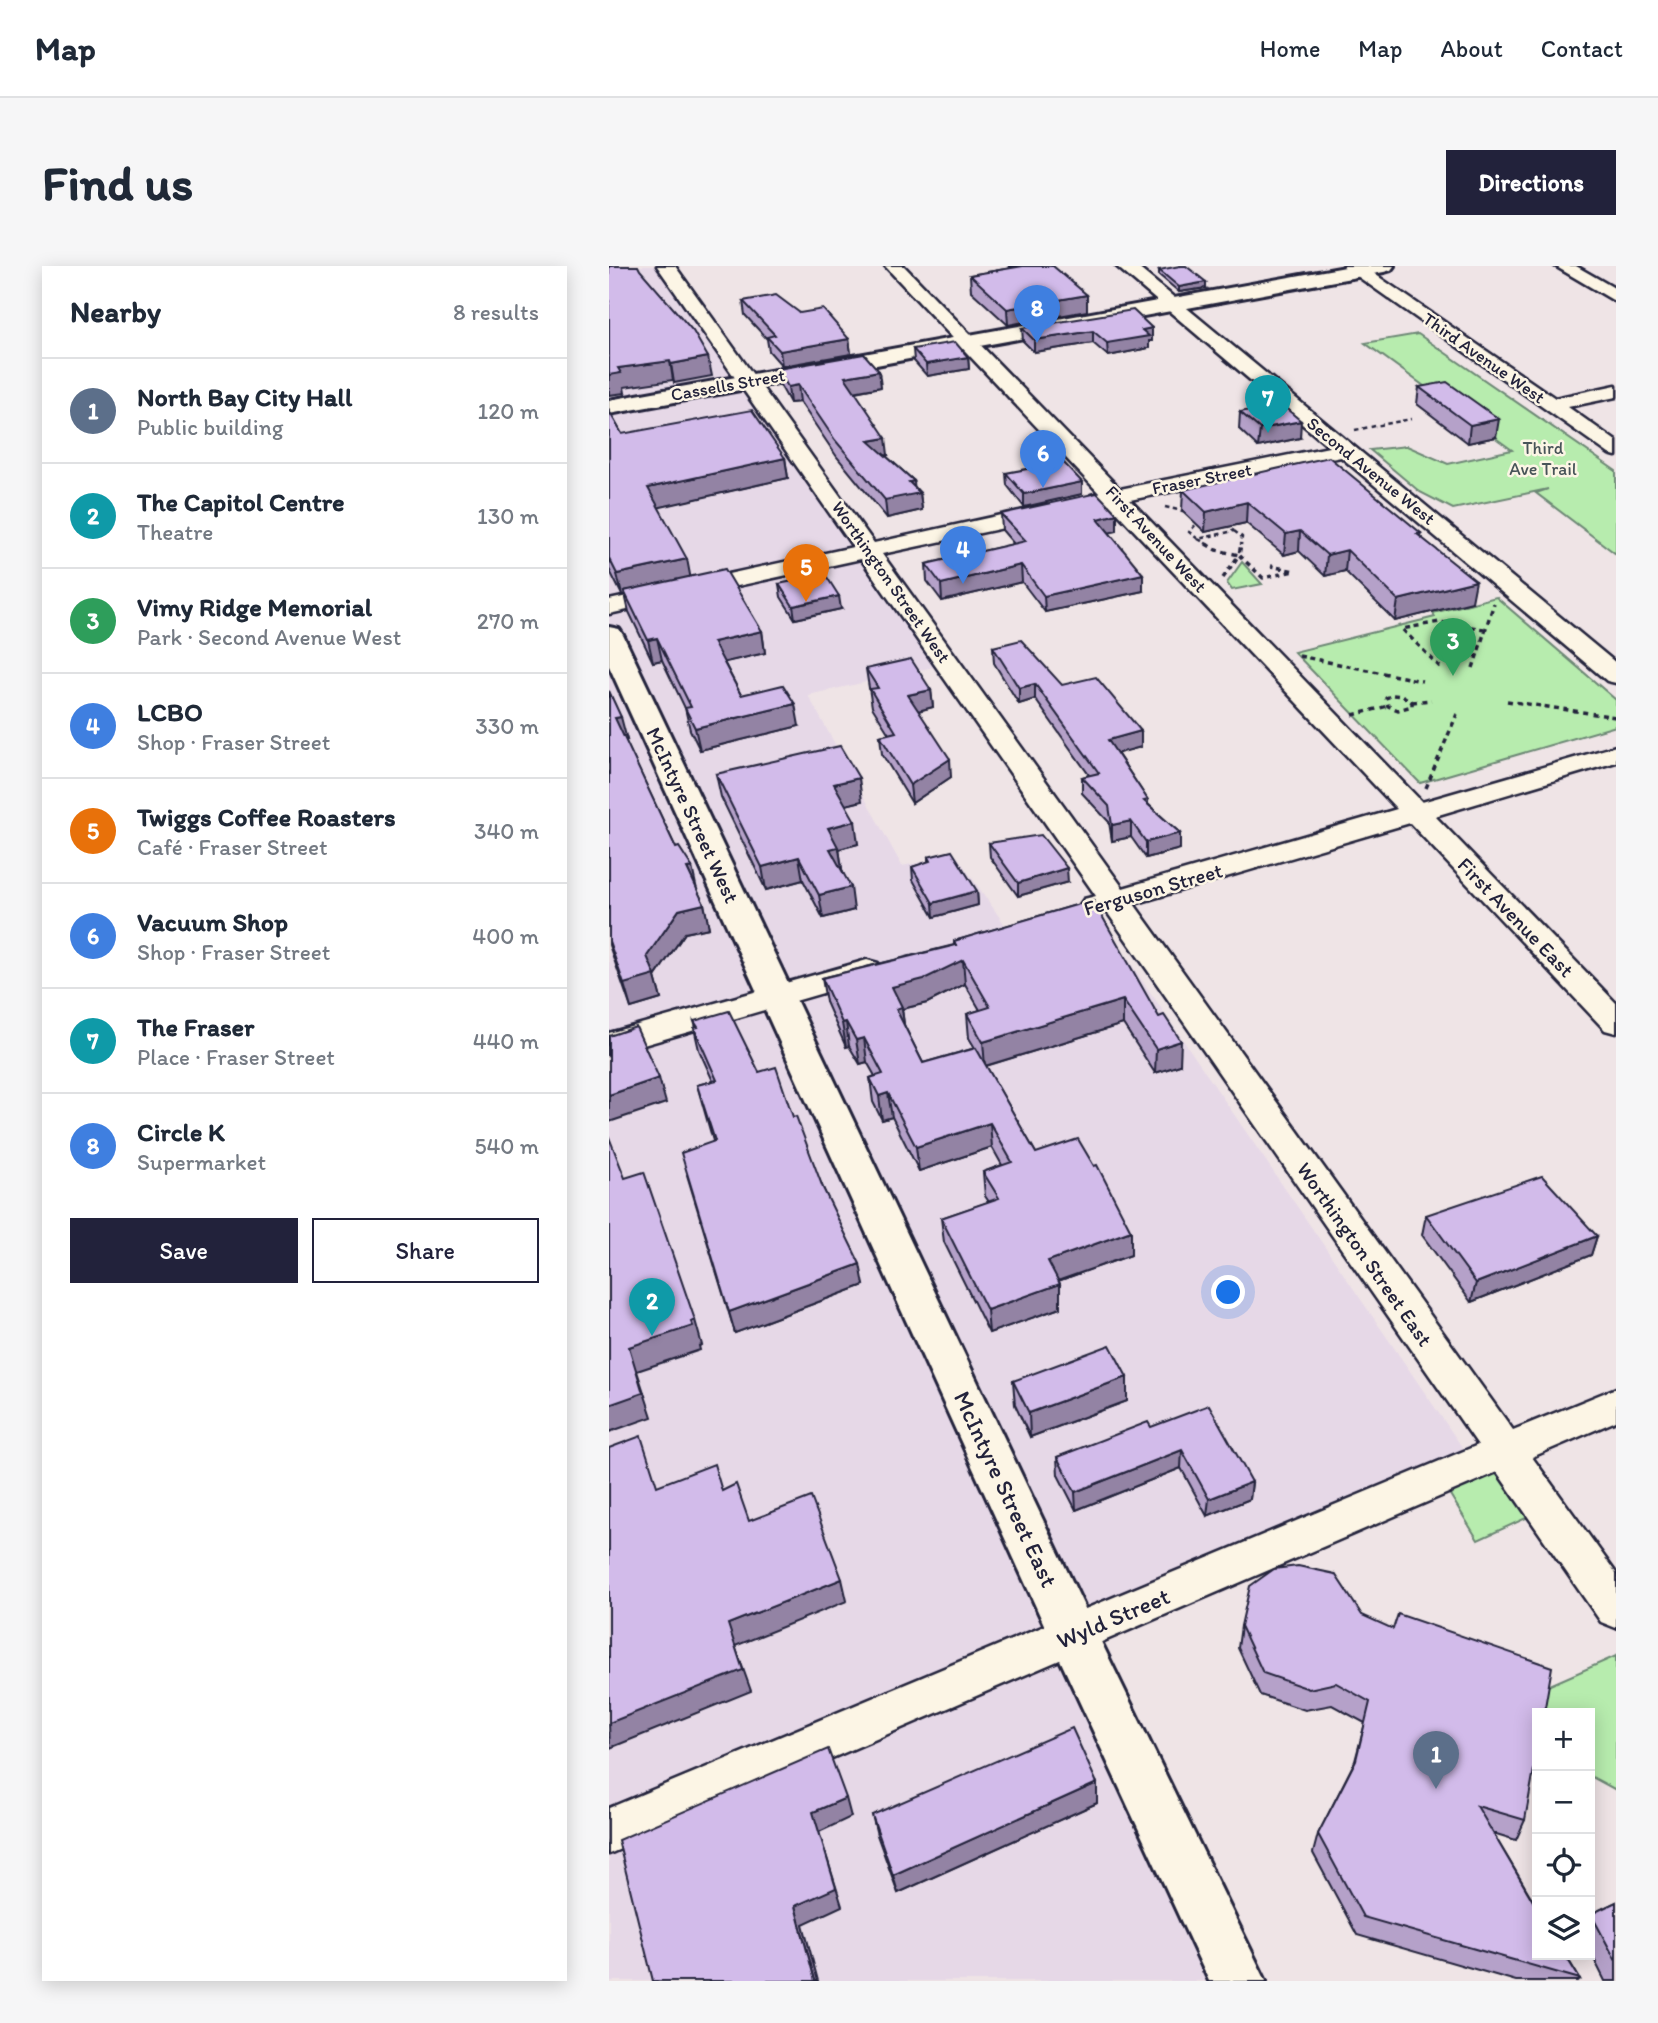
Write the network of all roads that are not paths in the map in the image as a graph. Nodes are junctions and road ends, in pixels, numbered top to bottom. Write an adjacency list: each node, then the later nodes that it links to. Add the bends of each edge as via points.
1 (666, 266): 10 (street, Worthington Street West)
2 (894, 266): 9 (street, First Avenue West)
3 (1125, 266): 8 (street, Second Avenue West)
4 (1384, 266): 6 (main road, Cassells Street)
5 (1564, 266): 7 (street)
6 (1355, 268): 8 (main road, Cassells Street); 12 (street, Third Avenue West)
7 (1616, 297)
8 (1171, 305): 9 (main road, Cassells Street); 14 (street, Second Avenue West)
9 (965, 341): 10 (main road, Cassells Street); 16 (street, First Avenue West)
10 (748, 382): 13 (main road, Cassells Street); 17 (street, Worthington Street West)
11 (1616, 391): 12 (street)
12 (1552, 405): 15 (street, Third Avenue West)
13 (609, 407)
14 (1335, 443): 16 (street, Fraser Street); 20 (street, Second Avenue West)
15 (1616, 450)
16 (1116, 496): 17 (street, Fraser Street); 22 (street, First Avenue West)
17 (870, 551): 18 (street, Fraser Street); 23 (street, Worthington Street West)
18 (609, 607)
19 (609, 635): 26 (main road, McIntyre Street West)
20 (1616, 676)
21 (1616, 754): 22 (street, Ferguson Street)
22 (1416, 812): 23 (street, Ferguson Street); 27 (street, First Avenue East)
23 (1114, 901): 24 (street, Ferguson Street); 30 (street, Worthington Street East)
24 (1073, 912)
25 (898, 962): 26 (street)
26 (778, 996): 28 (street); 32 (main road, McIntyre Street East)
27 (1616, 1022)
28 (609, 1044)
29 (1616, 1404): 30 (street, Wyld Street)
30 (1506, 1453): 31 (street, Worthington Street East); 32 (street, Wyld Street)
31 (1616, 1608)
32 (1073, 1635): 33 (street, Wyld Street); 34 (main road, McIntyre Street East)
33 (609, 1831)
34 (1238, 1981)

